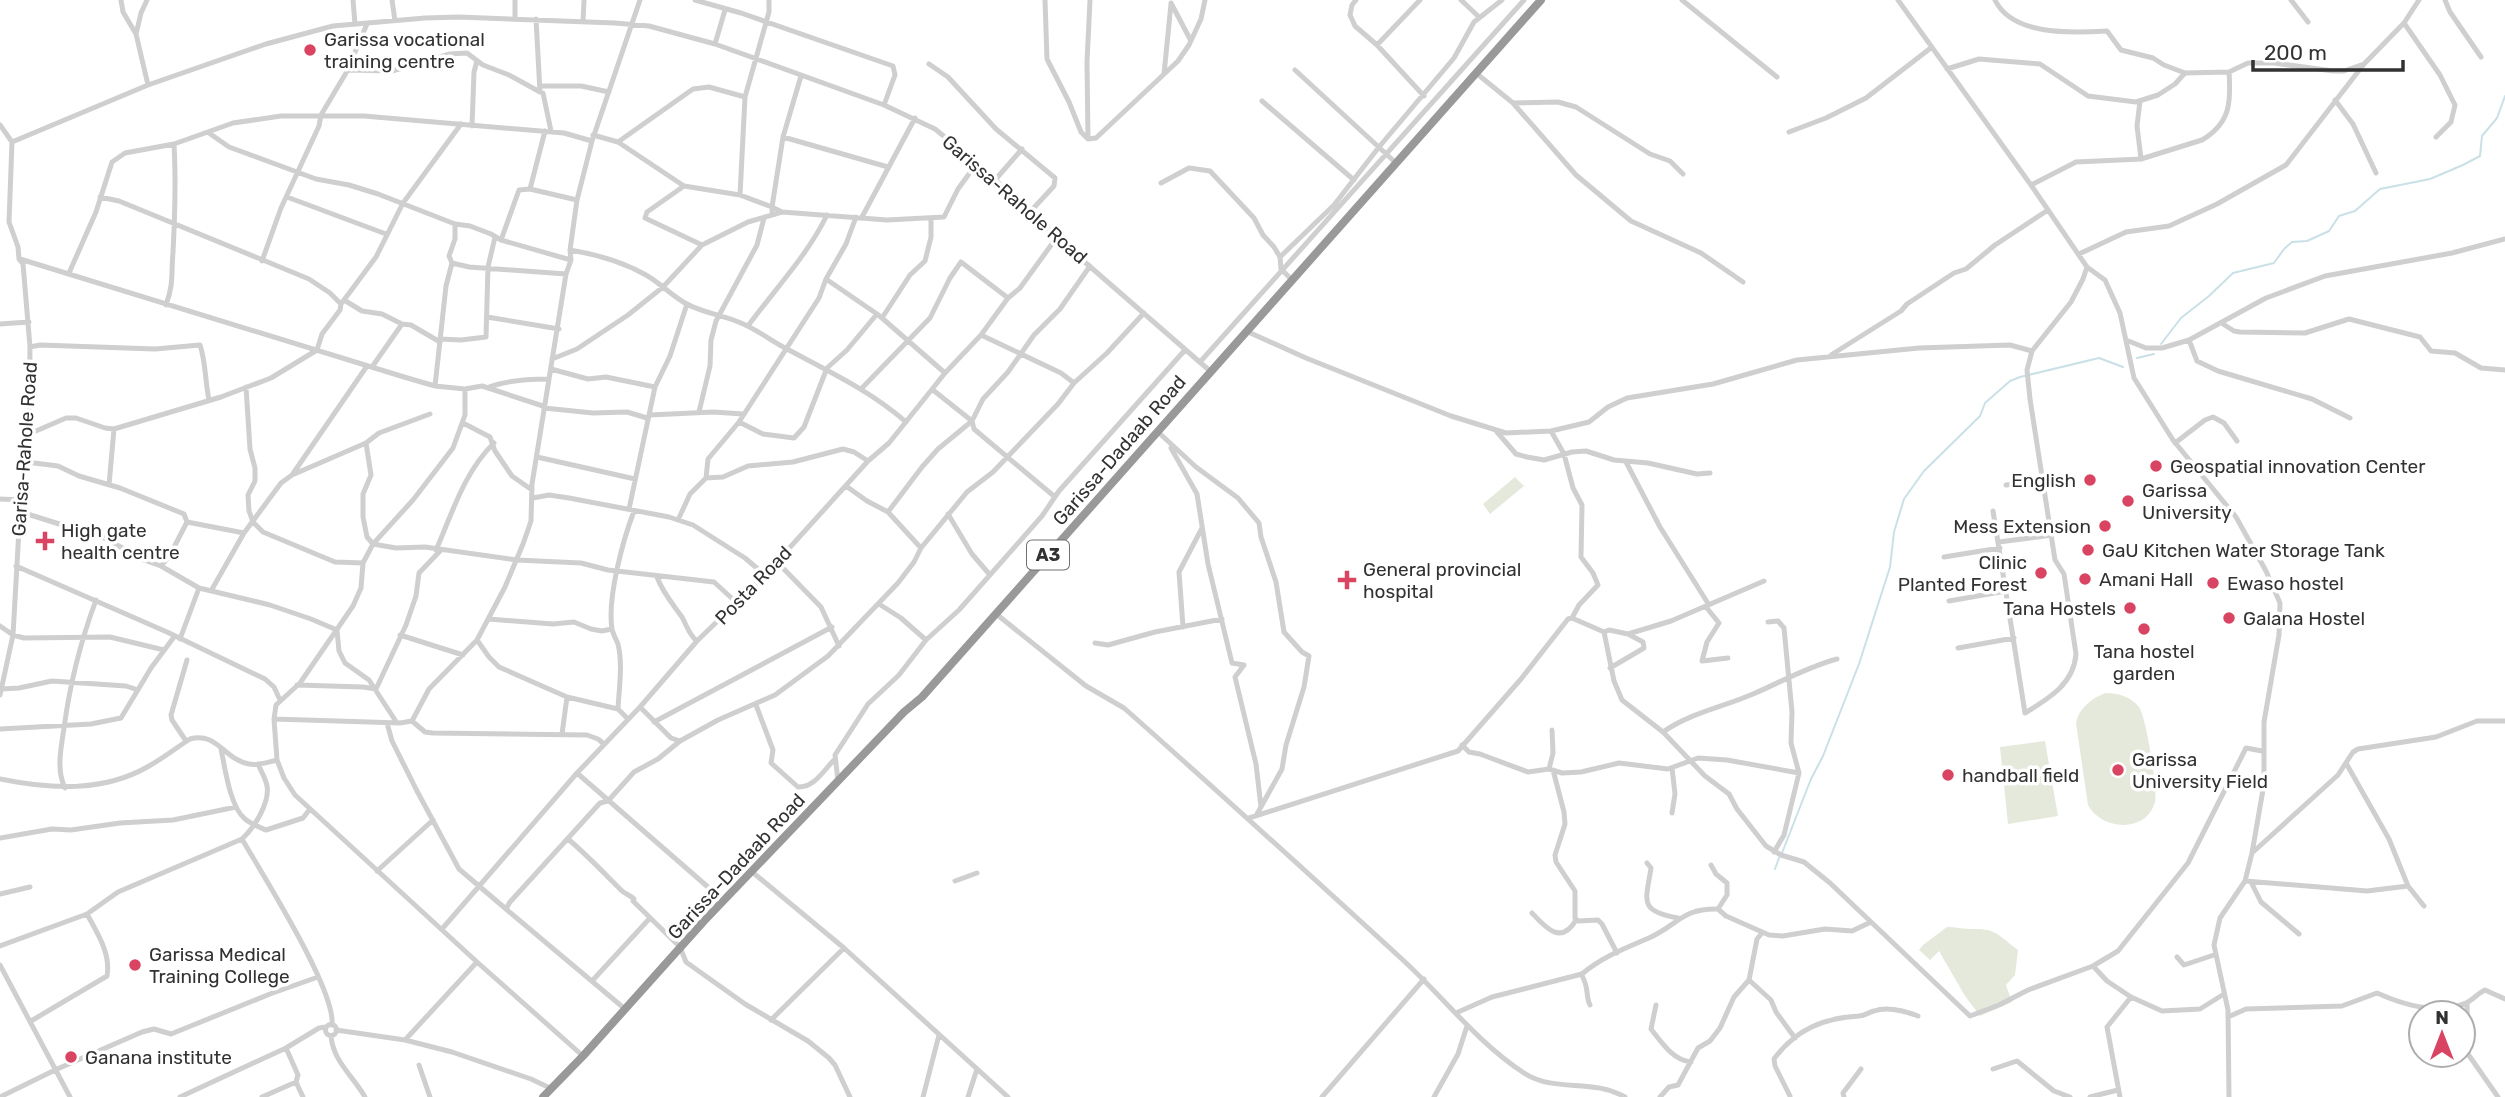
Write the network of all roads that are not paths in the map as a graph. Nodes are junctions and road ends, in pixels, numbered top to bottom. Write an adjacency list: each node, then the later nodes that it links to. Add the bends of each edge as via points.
1 (121, 0): 38 (street)
2 (147, 0): 38 (street)
3 (353, 0): 35 (street)
4 (392, 0): 30 (street)
5 (515, 0): 28 (street)
6 (584, 0): 31 (street)
7 (640, 0): 37 (street)
8 (695, 0): 26 (street)
9 (769, 0): 33 (street)
10 (1045, 0): 78 (street, via 1047,59)
11 (1090, 0): 78 (street)
12 (1205, 0): 39 (street)
13 (1356, 0): 41 (street, via 1352,22)
14 (1420, 0): 41 (street)
15 (1461, 0): 27 (street)
16 (1502, 0): 27 (street)
17 (1524, 0): 84 (street)
18 (1682, 0): 56 (street)
19 (1898, 0): 42 (street)
20 (1995, 0): 53 (street, via 2002,13 2020,24 2048,30 2107,31 2121,50)
21 (2291, 0): 32 (street)
22 (2419, 0): 34 (street)
23 (2445, 0): 43 (street)
24 (1539, 1): 52 (highway, Garissa-Dadaab Road / A3)
25 (1171, 2): 39 (street); 54 (street)
26 (725, 10): 33 (street); 40 (street)
27 (1479, 17): 60 (street)
28 (515, 18): 29 (street, Garissa-Rahole Road); 30 (street, Garissa-Rahole Road)
29 (536, 19): 31 (street, Garissa-Rahole Road); 58 (street)
30 (394, 21): 36 (street, Garissa-Rahole Road)
31 (583, 22): 37 (street, Garissa-Rahole Road)
32 (2308, 22)
33 (766, 23): 44 (street); 66 (street, via 893,66 895,75)
34 (2404, 23): 47 (street); 76 (street, via 2455,105 2451,122)
35 (355, 24): 36 (street, Garissa-Rahole Road); 57 (street, Garissa-Rahole Road, via 266,44)
36 (367, 24): 49 (street)
37 (632, 24): 40 (street, Garissa-Rahole Road); 59 (street)
38 (136, 34): 57 (street)
39 (1191, 41): 54 (street)
40 (715, 44): 44 (street, Garissa-Rahole Road)
41 (1377, 45): 60 (street)
42 (1932, 47): 48 (street); 73 (street, via 1866,98)
43 (2481, 57)
44 (755, 59): 55 (street, Garissa-Rahole Road); 61 (street)
45 (477, 61): 49 (street, via 463,53 392,71); 58 (street); 71 (street)
46 (929, 64): 83 (street)
47 (2364, 64): 51 (street, via 2333,71 2248,63); 62 (street)
48 (1947, 69): 64 (street, via 1979,59 2040,64 2088,96); 95 (street)
49 (347, 70): 67 (street)
50 (1295, 70): 82 (street)
51 (2229, 72): 53 (street); 85 (street, via 2231,102 2211,135)
52 (1476, 73): 65 (street); 87 (highway, Garissa-Dadaab Road / A3)
53 (2185, 73): 64 (street, via 2158,95)
54 (1164, 74): 78 (street, via 1096,138)
55 (801, 76): 66 (street, Garissa-Rahole Road); 75 (street)
56 (1777, 77)
57 (148, 85): 79 (street, Garissa-Rahole Road)
58 (540, 89): 59 (street, via 581,86); 72 (street)
59 (609, 92): 77 (street)
60 (1424, 96): 82 (street)
61 (745, 97): 80 (street, via 709,87 693,89); 98 (street)
62 (2335, 100): 90 (street, via 2353,124); 122 (street, via 2292,159 2272,175 2169,226 2126,232)
63 (1262, 101): 93 (street)
64 (2140, 102): 85 (street)
65 (1513, 103): 91 (street, via 1559,102 1576,107 1650,154 1671,161); 136 (street, via 1576,175 1630,221 1700,253)
66 (884, 105): 68 (street, Garissa-Rahole Road)
67 (321, 114): 69 (street); 74 (street, via 233,123); 89 (street)
68 (915, 118): 86 (street, Garissa-Rahole Road); 88 (street)
69 (461, 124): 71 (street); 102 (street)
70 (0, 125): 79 (street)
71 (472, 126): 72 (street)
72 (548, 131): 77 (street); 97 (street)
73 (1789, 132)
74 (209, 133): 81 (street); 89 (street, via 229,147)
75 (783, 137): 88 (street); 103 (street)
76 (2436, 137)
77 (593, 138): 80 (street); 101 (street)
78 (1088, 139)
79 (12, 142): 113 (street, Garisa-Rahole Road)
80 (618, 142): 96 (street)
81 (174, 144): 99 (street, via 141,148 116,158); 114 (street)
82 (1379, 147): 84 (street); 93 (street)
83 (1022, 149): 92 (street); 106 (street, via 1056,182)
84 (1387, 155): 87 (street); 131 (street)
85 (2141, 159): 95 (street, via 2076,162)
86 (977, 163): 92 (street, Garissa-Rahole Road); 112 (street, via 944,218)
87 (1396, 163): 135 (highway, Garissa-Dadaab Road / A3)
88 (888, 167): 109 (street)
89 (298, 171): 100 (street); 102 (street)
90 (2376, 173)
91 (1683, 174)
92 (995, 180): 106 (street, Garissa-Rahole Road)
93 (1354, 180): 123 (street, via 1309,232)
94 (1161, 183): 123 (street, via 1189,168 1210,171 1254,218)
95 (2031, 185): 104 (street)
96 (684, 186): 98 (street); 120 (street, via 645,218)
97 (530, 189): 101 (street); 118 (street, via 519,190)
98 (740, 195): 103 (street)
99 (100, 197): 114 (street); 132 (street)
100 (287, 197): 116 (street); 126 (street)
101 (577, 200): 121 (street)
102 (403, 203): 115 (street); 116 (street)
103 (772, 206): 105 (street); 107 (street)
104 (2048, 211): 122 (street); 164 (street)
105 (782, 212): 107 (street); 108 (street)
106 (1030, 212): 117 (street, Garissa-Rahole Road)
107 (772, 215): 111 (street)
108 (827, 215): 109 (street); 150 (street, via 817,237)
109 (859, 217): 112 (street); 134 (street)
110 (0, 218): 113 (street)
111 (764, 218): 120 (street); 143 (street, via 757,245)
112 (931, 220): 144 (street, via 925,261)
113 (9, 222): 124 (street, Garisa-Rahole Road)
114 (175, 224): 126 (street); 141 (street, via 174,276)
115 (455, 224): 118 (street); 127 (street, via 449,256)
116 (386, 234): 139 (street, via 371,265)
117 (1057, 237): 128 (street, Garissa-Rahole Road); 138 (street, Posta Road)
118 (498, 239): 125 (street); 129 (street)
119 (2505, 239): 149 (street, via 2325,276 2266,298)
120 (702, 245): 137 (street)
121 (570, 250): 125 (street); 137 (street, via 596,255)
122 (2080, 254): 130 (street)
123 (1280, 257): 131 (street)
124 (19, 259): 132 (street); 146 (street, Garisa-Rahole Road)
125 (571, 260): 133 (street)
126 (261, 261): 139 (street, via 309,279)
127 (452, 263): 129 (street); 154 (street)
128 (1090, 266): 142 (street, Garissa-Rahole Road); 163 (street)
129 (488, 267): 133 (street); 145 (street)
130 (2087, 267): 156 (street, via 2110,290); 162 (street, via 2071,302)
131 (1281, 269): 135 (street); 166 (street)
132 (69, 273): 141 (street)
133 (566, 274): 151 (street)
134 (826, 279): 144 (street); 159 (street)
135 (1292, 280): 152 (highway, Garissa-Dadaab Road / A3)
136 (1743, 282)
137 (663, 287): 140 (street); 165 (street, via 577,349)
138 (1008, 298): 153 (street, Posta Road); 155 (street, via 961,262 930,318)
139 (343, 302): 148 (street); 160 (street)
140 (687, 304): 143 (street); 177 (street)
141 (166, 305): 160 (street)
142 (1144, 313): 161 (street, Garissa-Rahole Road); 174 (street)
143 (720, 314): 150 (street); 184 (street)
144 (879, 316): 155 (street); 168 (street)
145 (487, 317): 151 (street); 154 (street, via 484,338)
146 (29, 322): 147 (street); 158 (street, Garisa-Rahole Road)
147 (0, 324)
148 (402, 324): 154 (street); 167 (street)
149 (2223, 324): 157 (street); 171 (street, via 2240,332 2305,333 2349,319 2420,337 2431,351 2455,353 2481,368)
150 (748, 326): 159 (street)
151 (559, 329): 165 (street)
152 (1246, 331): 170 (highway, Garissa-Dadaab Road / A3); 196 (street)
153 (981, 335): 163 (street); 172 (street, Posta Road)
154 (440, 340): 175 (street)
155 (907, 340): 172 (street); 180 (street)
156 (2126, 340): 157 (street, via 2146,348); 202 (street, via 2134,378)
157 (2189, 340): 188 (street, via 2197,361 2312,399)
158 (30, 347): 182 (street, via 200,345); 197 (street, Garisa-Rahole Road)
159 (786, 348): 168 (street); 186 (street)
160 (317, 350): 167 (street); 176 (street, via 271,378)
161 (1185, 350): 166 (street, Garissa-Rahole Road); 218 (street)
162 (2032, 351): 164 (street, via 2010,345); 213 (street, via 2027,370)
163 (1021, 353): 174 (street); 189 (street, via 983,399)
164 (1828, 356): 195 (street, via 1703,386 1627,398 1589,422)
165 (552, 359): 169 (street)
166 (1200, 362): 170 (street, Garissa-Rahole Road)
167 (369, 367): 175 (street); 210 (street)
168 (827, 368): 180 (street); 190 (street, via 804,426 794,438 763,434)
169 (551, 369): 173 (street); 177 (street, via 588,379 606,377)
170 (1210, 370): 194 (highway, Garissa-Dadaab Road / A3)
171 (2505, 370)
172 (945, 373): 181 (street, Posta Road)
173 (548, 380): 178 (street, via 528,379); 183 (street)
174 (1074, 383): 204 (street)
175 (435, 386): 179 (street)
176 (246, 387): 182 (street); 229 (street, via 255,468 248,495)
177 (655, 387): 187 (street)
178 (488, 388): 179 (street); 183 (street)
179 (465, 389): 192 (street)
180 (861, 390): 191 (street)
181 (933, 390): 189 (street); 191 (street, Posta Road)
182 (209, 400): 193 (street)
183 (544, 407): 187 (street); 205 (street)
184 (699, 412): 186 (street); 187 (street)
185 (430, 414): 200 (street, via 379,433)
186 (743, 414): 190 (street)
187 (649, 416): 212 (street)
188 (2350, 418)
189 (972, 421): 204 (street, via 974,429); 225 (street, via 938,449)
190 (739, 422): 211 (street, via 708,459)
191 (906, 422): 207 (street, Posta Road)
192 (463, 423): 201 (street); 233 (street, via 453,448)
193 (114, 429): 197 (street, via 66,418); 214 (street)
194 (1157, 430): 199 (street); 256 (highway, Garissa-Dadaab Road / A3)
195 (1551, 431): 196 (street); 203 (street)
196 (1496, 432): 203 (street, via 1519,455 1544,460)
197 (29, 434): 206 (street, Garisa-Rahole Road)
198 (2237, 441): 202 (street, via 2224,423 2213,417)
199 (1168, 442): 230 (street, via 1197,495); 328 (street, via 1238,498 1259,523 1284,632 1308,656 1282,769)
200 (366, 443): 210 (street); 233 (street, via 371,475 363,494 363,517)
201 (494, 443): 217 (street, via 512,476); 236 (street, via 476,463 446,524)
202 (2175, 443): 313 (street, via 2236,517 2280,603)
203 (1564, 454): 208 (street, via 1586,451); 257 (street, via 1582,505 1581,557 1598,586)
204 (1007, 456): 218 (street); 226 (street)
205 (537, 457): 212 (street); 217 (street)
206 (26, 461): 214 (street, via 58,466); 221 (street, Garisa-Rahole Road)
207 (869, 461): 211 (street, via 842,449); 216 (street, Posta Road)
208 (1626, 462): 209 (street); 255 (street)
209 (1710, 473)
210 (292, 475): 229 (street)
211 (706, 478): 227 (street, via 690,494)
212 (635, 479): 222 (street)
213 (2043, 480): 215 (street); 232 (street)
214 (109, 485): 228 (street, via 184,514)
215 (2006, 485)
216 (846, 486): 225 (street); 239 (street, Posta Road)
217 (532, 490): 219 (street)
218 (1055, 497): 245 (street)
219 (533, 498): 222 (street, via 549,495); 238 (street, via 531,521)
220 (0, 499): 221 (street)
221 (22, 500): 224 (street, Garisa-Rahole Road)
222 (631, 510): 227 (street); 243 (street)
223 (1993, 511): 234 (street)
224 (21, 512): 241 (street, Garisa-Rahole Road); 242 (street, via 107,539)
225 (888, 512): 235 (street)
226 (948, 514): 235 (street); 245 (street)
227 (678, 520): 244 (street, via 693,525)
228 (187, 522): 231 (street); 242 (street)
229 (253, 522): 231 (street); 240 (street, via 263,532 335,562)
230 (1202, 528): 258 (street); 263 (street, via 1179,572)
231 (244, 533): 249 (street)
232 (2052, 535): 234 (street); 272 (street, via 2073,623 2075,667 2053,696 2025,713)
233 (373, 544): 236 (street); 240 (street)
234 (1999, 545): 237 (street); 250 (street)
235 (921, 548): 254 (street)
236 (439, 550): 238 (street); 269 (street, via 419,573 416,596)
237 (1944, 557)
238 (517, 561): 243 (street, via 581,563); 259 (street)
239 (777, 562): 244 (street, Posta Road); 262 (street, via 821,607)
240 (363, 563): 265 (street, via 358,597)
241 (16, 566): 251 (street); 268 (street, Garisa-Rahole Road)
242 (161, 566): 248 (street)
243 (618, 572): 246 (street); 264 (street)
244 (765, 575): 253 (street, Posta Road)
245 (990, 575): 274 (street)
246 (657, 577): 253 (street, via 714,582); 275 (street)
247 (1764, 581): 255 (street)
248 (199, 588): 249 (street); 271 (street)
249 (211, 591): 265 (street, via 270,605)
250 (2006, 591): 252 (street); 272 (street)
251 (96, 600): 270 (street); 271 (street)
252 (1949, 601)
253 (737, 603): 275 (street, Posta Road)
254 (879, 604): 274 (street); 277 (street)
255 (1707, 606): 267 (street); 281 (street, via 1719,623 1702,661)
256 (995, 613): 324 (highway, Garissa-Dadaab Road / A3, via 922,697); 332 (street, via 1086,686 1124,708)
257 (1572, 618): 266 (street); 311 (street)
258 (1222, 619): 263 (street); 328 (street, via 1232,663 1244,665 1235,677)
259 (489, 620): 264 (street, via 574,622 591,629); 273 (street)
260 (1768, 622): 285 (street, via 1778,621 1784,628)
261 (0, 626): 268 (street)
262 (832, 627): 277 (street); 300 (street)
263 (1183, 627): 276 (street, via 1108,645)
264 (612, 629): 295 (street, via 621,664)
265 (337, 630): 287 (street); 289 (street, via 345,663)
266 (1604, 632): 267 (street); 284 (street)
267 (1628, 634): 284 (street, via 1643,642 1644,648)
268 (13, 635): 270 (street); 290 (street, Garisa-Rahole Road)
269 (400, 635): 280 (street); 289 (street)
270 (83, 636): 279 (street, via 110,637); 286 (street)
271 (177, 638): 279 (street); 292 (street, via 265,679)
272 (2014, 638): 278 (street)
273 (477, 640): 280 (street); 291 (street, via 499,667)
274 (926, 640): 315 (street, via 868,704)
275 (698, 642): 294 (street, Posta Road)
276 (1095, 643)
277 (839, 646): 293 (street)
278 (1958, 648)
279 (164, 650): 288 (street)
280 (463, 655): 298 (street, via 429,689)
281 (1728, 658)
282 (1837, 659): 285 (street)
283 (187, 660): 308 (street, via 171,715)
284 (1610, 668): 306 (street, via 1622,700)
285 (1790, 678): 306 (street); 322 (street, via 1791,743)
286 (70, 683): 288 (street); 290 (street, via 52,681); 303 (street)
287 (297, 685): 289 (street); 292 (street)
288 (138, 690): 303 (street, via 121,718)
289 (376, 690): 302 (street)
290 (1, 692)
291 (567, 698): 295 (street); 307 (street)
292 (280, 700): 296 (street)
293 (755, 705): 309 (street); 315 (street, via 773,750 771,763 798,787 807,787)
294 (640, 707): 297 (street, Posta Road); 300 (street)
295 (618, 709): 297 (street)
296 (274, 719): 301 (street); 314 (street)
297 (628, 719): 310 (street, Posta Road)
298 (412, 721): 302 (street); 307 (street, via 433,733)
299 (2505, 721): 317 (street, via 2477,721 2436,737 2358,749)
300 (654, 722): 309 (street)
301 (387, 723): 302 (street); 333 (street)
302 (397, 723)
303 (64, 726): 304 (street); 325 (street, via 60,763)
304 (0, 729)
305 (1552, 730): 320 (street)
306 (1663, 732): 316 (street)
307 (562, 734): 310 (street, via 592,736)
308 (186, 741): 312 (street, via 209,738); 325 (street, via 147,768 124,777)
309 (680, 741): 326 (street, via 634,772)
310 (604, 744): 321 (street, Posta Road)
311 (1462, 746): 320 (street, via 1528,772); 331 (street)
312 (221, 749): 318 (street, via 236,760); 327 (street)
313 (2262, 751): 339 (street, via 2264,784); 372 (street, via 2246,748 2188,863 2118,951)
314 (277, 760): 318 (street); 329 (street, via 290,788)
315 (834, 760): 324 (street)
316 (1690, 761): 319 (street); 322 (street, via 1727,760); 338 (street, via 1729,794 1757,836)
317 (2346, 763): 339 (street); 348 (street, via 2389,839)
318 (258, 764): 334 (street, via 268,791)
319 (1672, 768): 320 (street, via 1619,763 1581,772); 330 (street)
320 (1551, 769): 359 (street, via 1565,824 1556,862 1575,891)
321 (577, 773): 326 (street); 347 (street, Posta Road)
322 (1799, 773): 338 (street, via 1784,835)
323 (0, 779): 325 (street)
324 (838, 781): 343 (highway, Garissa-Dadaab Road / A3)
325 (65, 788)
326 (608, 801): 337 (street, via 600,803); 351 (street)
327 (236, 807): 334 (street); 335 (street, via 173,820 52,829)
328 (1261, 807): 331 (street)
329 (310, 809): 334 (street, via 303,818 265,830); 342 (street)
330 (1672, 813)
331 (1257, 814): 332 (street)
332 (1249, 818): 375 (street)
333 (433, 820): 342 (street); 347 (street, via 459,869)
334 (253, 825): 336 (street)
335 (0, 838)
336 (242, 839): 356 (street, via 118,892); 374 (street)
337 (568, 839): 353 (street); 357 (street)
338 (1774, 852): 360 (street, via 1804,862)
339 (2252, 853): 346 (street)
340 (1647, 863): 358 (street, via 1651,868 1647,906)
341 (1711, 865): 354 (street, via 1727,883 1727,895)
342 (377, 871): 361 (street)
343 (751, 871): 351 (highway, Garissa-Dadaab Road / A3); 366 (street)
344 (977, 873): 345 (street)
345 (955, 881)
346 (2248, 881): 348 (street, via 2367,891); 363 (street, via 2261,902); 368 (street, via 2220,918)
347 (477, 886): 353 (street); 361 (street, Posta Road)
348 (2408, 886): 352 (street)
349 (30, 887): 350 (street)
350 (0, 894)
351 (723, 901): 365 (highway, Garissa-Dadaab Road / A3)
352 (2424, 906)
353 (506, 909): 377 (street)
354 (1718, 909): 358 (street, via 1702,909); 362 (street)
355 (1532, 913): 359 (street, via 1551,932 1564,932)
356 (87, 914): 364 (street); 390 (street, via 104,947 107,976)
357 (650, 918): 365 (street); 377 (street)
358 (1678, 918): 367 (street)
359 (1576, 920): 367 (street, via 1598,920)
360 (1871, 922): 362 (street, via 1852,931); 372 (street, via 1970,1016)
361 (442, 929): 370 (street)
362 (1762, 933): 376 (street)
363 (2299, 934)
364 (0, 946)
365 (680, 947): 385 (highway, Garissa-Dadaab Road / A3); 389 (street, via 686,962)
366 (844, 948): 389 (street); 393 (street)
367 (1617, 953): 373 (street)
368 (2214, 955): 369 (street, via 2184,965); 378 (street)
369 (2177, 957)
370 (478, 962): 395 (street); 397 (street)
371 (0, 965): 390 (street)
372 (2093, 966): 379 (street, via 2107,982)
373 (1581, 974): 382 (street); 386 (street, via 1492,997)
374 (318, 977): 392 (street, via 332,1013); 404 (street, via 171,1034 149,1030)
375 (1424, 979): 386 (street); 421 (street)
376 (1749, 980): 394 (street, via 1771,1000); 398 (street, via 1734,996 1720,1028 1698,1048)
377 (592, 981): 385 (street)
378 (2224, 995): 379 (street, via 2200,1009 2171,1011); 388 (street)
379 (2131, 996): 408 (street, via 2107,1027)
380 (2473, 999): 381 (street, via 2485,990)
381 (2505, 999)
382 (1590, 1005)
383 (1656, 1005): 398 (street, via 1651,1029 1666,1049)
384 (2407, 1006): 388 (street, via 2377,993 2342,1006 2246,1009)
385 (625, 1010): 397 (highway, Garissa-Dadaab Road / A3)
386 (1456, 1013): 391 (street)
387 (1918, 1016): 394 (street, via 1901,1010 1876,1010 1815,1024)
388 (2228, 1017): 430 (street)
389 (771, 1020): 417 (street, via 829,1058)
390 (31, 1021): 404 (street)
391 (1467, 1026): 422 (street, via 1458,1054); 423 (street, via 1536,1080 1600,1088)
392 (330, 1030): 395 (street); 396 (street, via 312,1033); 414 (street, via 339,1062)
393 (939, 1035): 401 (street); 418 (street)
394 (1795, 1038): 425 (street, via 1774,1059)
395 (405, 1040): 406 (street)
396 (286, 1048): 405 (street, via 298,1076); 411 (street)
397 (583, 1056): 406 (highway, Garissa-Dadaab Road / A3)
398 (1691, 1062): 424 (street, via 1678,1085)
399 (419, 1065): 415 (street)
400 (2477, 1067): 431 (street)
401 (977, 1069): 419 (street); 420 (street)
402 (1861, 1069): 426 (street)
403 (1993, 1069): 407 (street, via 2017,1061)
404 (55, 1070): 409 (street); 410 (street)
405 (296, 1082): 412 (street); 413 (street)
406 (550, 1088): 416 (highway, Garissa-Dadaab Road / A3)
407 (2054, 1091): 427 (street); 428 (street)
408 (2119, 1094): 429 (street)
409 (0, 1097)
410 (70, 1097)
411 (180, 1097)
412 (262, 1097)
413 (303, 1097)
414 (365, 1097)
415 (430, 1097)
416 (543, 1097)
417 (850, 1097)
418 (923, 1097)
419 (968, 1097)
420 (1008, 1097)
421 (1322, 1097)
422 (1434, 1097)
423 (1625, 1097)
424 (1660, 1097)
425 (1791, 1097)
426 (1844, 1097)
427 (2049, 1097)
428 (2070, 1097)
429 (2090, 1097)
430 (2230, 1097)
431 (2498, 1097)

